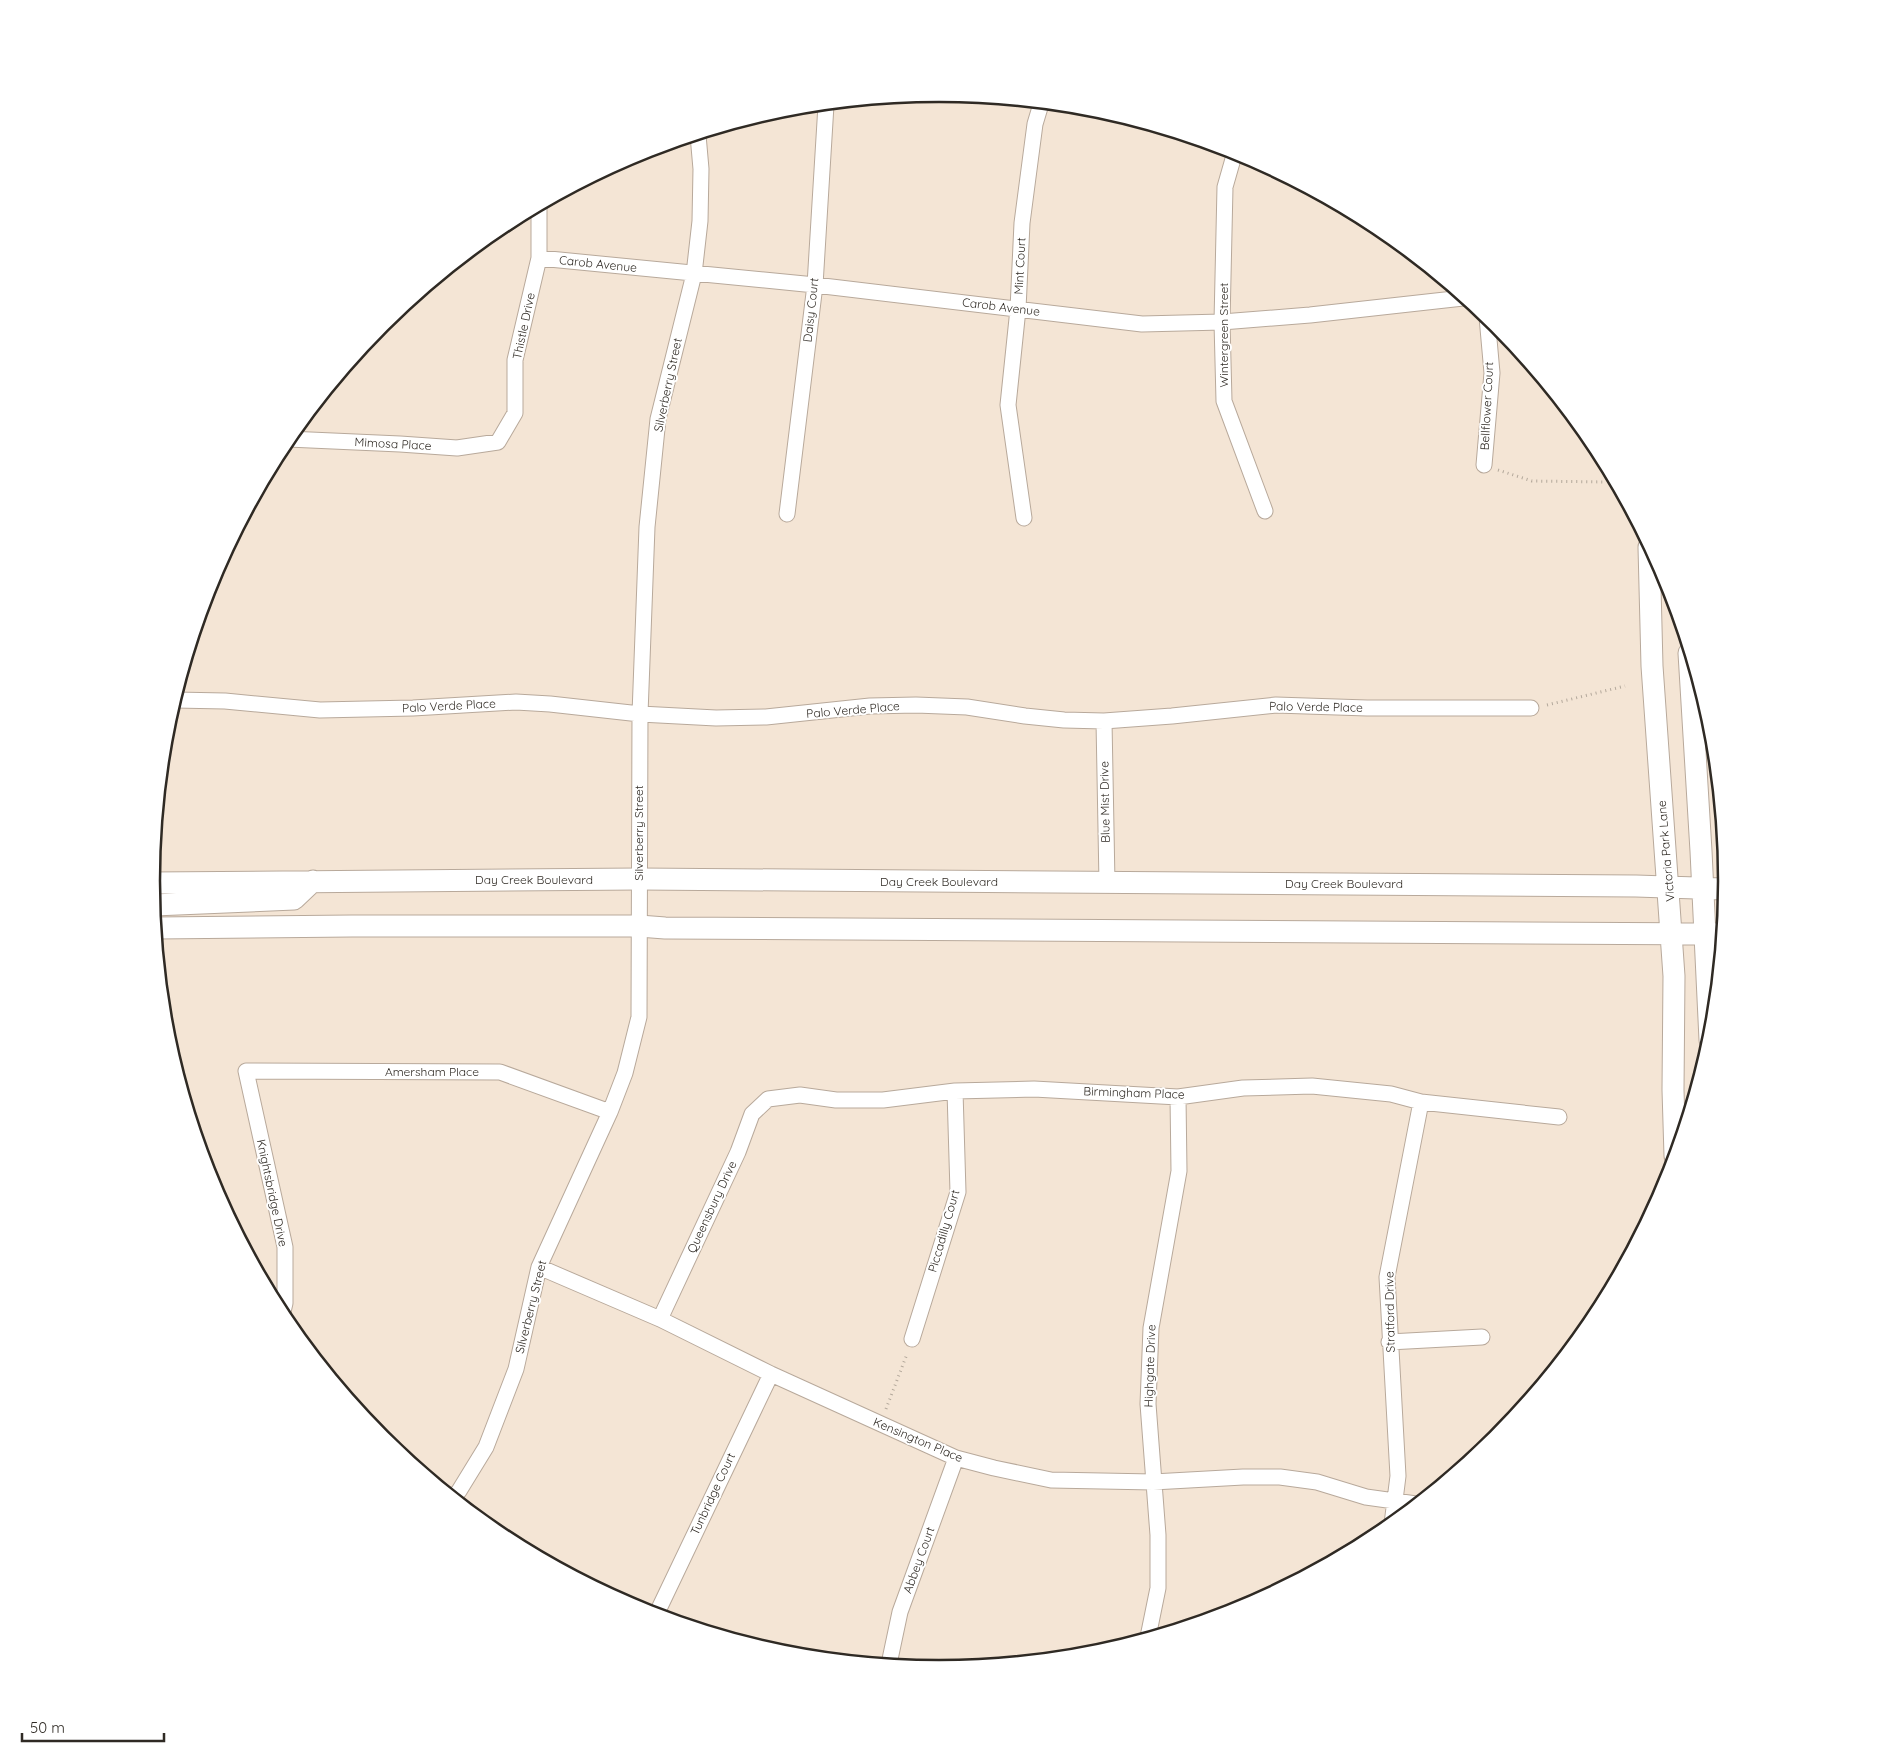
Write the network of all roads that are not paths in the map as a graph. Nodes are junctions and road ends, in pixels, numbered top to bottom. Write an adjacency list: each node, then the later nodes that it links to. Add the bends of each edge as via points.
1 (1040, 109): 10 (street, Mint Court, via 1022,223)
2 (826, 111): 8 (street, Daisy Court)
3 (698, 141): 7 (street, Silverberry Street, via 700,221)
4 (1234, 161): 11 (street, Wintergreen Street, via 1226,187)
5 (539, 214): 6 (street, Thistle Drive)
6 (539, 258): 7 (street, Carob Avenue); 14 (street, Thistle Drive, via 515,360 515,412)
7 (694, 274): 8 (street, Carob Avenue); 23 (street, Silverberry Street, via 658,419 647,527)
8 (815, 285): 10 (street, Carob Avenue); 17 (street, Daisy Court)
9 (1456, 299): 11 (street, Carob Avenue)
10 (1018, 309): 11 (street, Carob Avenue, via 1142,324); 18 (street, Mint Court, via 1008,405)
11 (1222, 322): 16 (street, Wintergreen Street, via 1224,402)
12 (1488, 329): 15 (street, Bellflower Court, via 1492,373)
13 (297, 440): 14 (street, Mimosa Place, via 457,448)
14 (498, 442)
15 (1484, 465)
16 (1265, 511)
17 (787, 514)
18 (1024, 518)
19 (1649, 562): 29 (main road, Victoria Park Lane, via 1652,666)
20 (1690, 678): 30 (main road)
21 (182, 700): 23 (street, Palo Verde Place, via 320,710 516,702)
22 (1531, 708): 24 (street, Palo Verde Place, via 1276,705)
23 (640, 714): 24 (street, Palo Verde Place, via 766,717 870,706 916,705); 25 (street, Silverberry Street)
24 (1104, 721): 28 (street, Blue Mist Drive)
25 (639, 879): 26 (main road, Day Creek Boulevard); 28 (main road, Day Creek Boulevard); 33 (street, Silverberry Street)
26 (313, 881): 27 (main road, Day Creek Boulevard); 32 (main road, via 294,900)
27 (160, 883)
28 (1107, 883): 29 (main road, Day Creek Boulevard)
29 (1669, 887): 30 (main road, Day Creek Boulevard); 35 (main road, Victoria Park Lane)
30 (1702, 889): 31 (main road, Day Creek Boulevard); 36 (main road)
31 (1718, 889)
32 (161, 905)
33 (639, 926): 34 (main road); 35 (main road); 43 (street, Silverberry Street, via 639,1017 625,1073)
34 (162, 928)
35 (1672, 934): 36 (main road); 45 (main road, Victoria Park Lane)
36 (1713, 934): 37 (main road)
37 (1712, 974)
38 (246, 1071): 43 (street, Amersham Place, via 500,1072); 47 (street, Knightsbridge Drive, via 285,1247)
39 (955, 1090): 40 (street, Birmingham Place, via 1034,1089); 41 (street, Birmingham Place, via 883,1100 836,1100 800,1094); 50 (street, Piccadilly Court, via 958,1192)
40 (1178, 1097): 42 (street, Birmingham Place, via 1244,1088 1312,1086 1391,1094); 54 (street, Highgate Drive, via 1179,1171 1151,1328 1148,1404)
41 (768, 1099): 48 (street, Queensbury Drive, via 752,1114 738,1152)
42 (1421, 1102): 44 (street, Birmingham Place); 51 (street, Stratford Drive, via 1387,1277)
43 (610, 1112): 46 (street, Silverberry Street)
44 (1559, 1117)
45 (1674, 1139)
46 (539, 1267): 48 (street, Kensington Place); 55 (street, Silverberry Street, via 516,1369 486,1447)
47 (285, 1304)
48 (660, 1319): 52 (street, Kensington Place)
49 (1482, 1337): 51 (street)
50 (912, 1339)
51 (1390, 1342): 56 (street, Stratford Drive, via 1398,1476)
52 (771, 1374): 53 (street, Kensington Place); 59 (street, Tunbridge Court)
53 (956, 1458): 54 (street, Kensington Place, via 1051,1480); 61 (street, Abbey Court, via 900,1612)
54 (1153, 1482): 56 (street, Kensington Place, via 1280,1477 1317,1482 1366,1497); 60 (street, Highgate Drive, via 1158,1588)
55 (456, 1493)
56 (1396, 1500): 57 (street, Kensington Place); 58 (street, Stratford Drive)
57 (1409, 1503)
58 (1394, 1514)
59 (659, 1608)
60 (1149, 1631)
61 (889, 1659)

